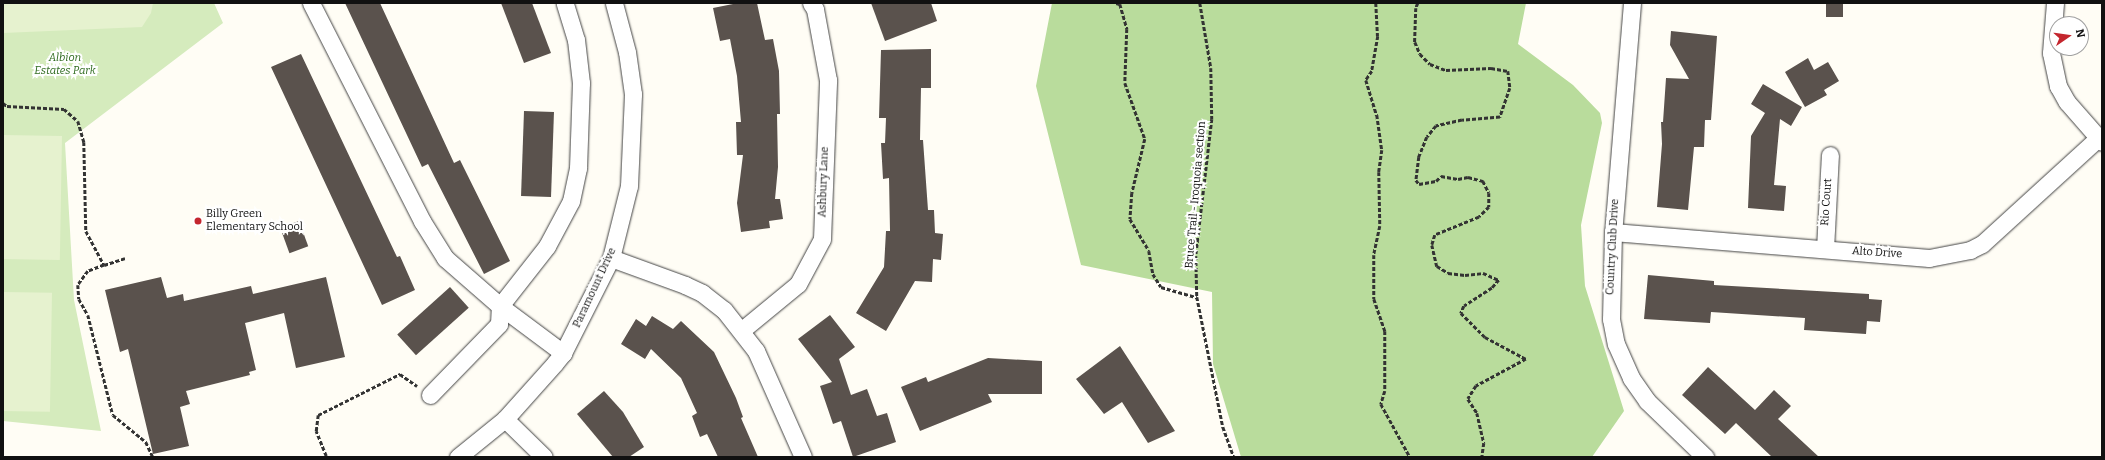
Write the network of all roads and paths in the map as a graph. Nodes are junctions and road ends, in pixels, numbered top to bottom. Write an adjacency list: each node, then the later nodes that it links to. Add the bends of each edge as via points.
1 (311, 3): 20 (street, via 433,242 462,275)
2 (565, 3): 20 (street, via 576,40 581,83 578,168 567,213 547,246)
3 (614, 3): 17 (street, Paramount Drive, via 627,52 633,94 629,186)
4 (812, 3): 21 (street, Ashbury Lane, via 828,80 822,239 798,284)
5 (1116, 3): 19 (path, via 1120,4 1127,29 1125,83 1145,139 1132,193 1130,219 1149,251 1153,274 1161,286)
6 (1200, 3): 19 (path, Bruce Trail - Iroquoia section, via 1211,68 1212,119 1196,256)
7 (1376, 3): 31 (path, via 1378,36 1372,72 1366,80 1378,115 1382,150 1379,172 1380,226 1374,255 1374,299 1385,331 1385,391 1381,404)
8 (1418, 3): 32 (path, via 1415,42 1420,54 1430,64 1446,70 1491,68 1508,71 1510,88 1500,117 1462,120 1436,126 1427,136 1419,157 1416,180 1419,184 1436,181 1441,176 1458,179 1468,177 1483,181 1489,193 1489,207 1479,217 1435,235 1432,245 1437,266 1448,273 1465,276 1483,272 1498,280 1492,288 1464,306 1460,313 1485,337 1526,359 1476,386 1468,399 1477,413 1484,443)
9 (1632, 3): 14 (street, Country Club Drive)
10 (2055, 3): 12 (street, via 2051,53 2058,86 2067,102)
11 (3, 103): 18 (path, via 7,106 64,109 78,121 84,142 86,231)
12 (2100, 140): 15 (street, Alto Drive, via 1982,244 1970,250 1929,258)
13 (1830, 155): 15 (street, Rio Court)
14 (1613, 232): 15 (street, Alto Drive); 33 (street, Country Club Drive, via 1610,306 1616,344 1631,378 1647,401)
15 (1825, 249)
16 (125, 258): 18 (path)
17 (611, 258): 21 (street, via 664,276 702,293 724,310); 22 (street, Paramount Drive)
18 (104, 265): 26 (path, via 88,271 78,285 79,299 88,315 113,415 146,442)
19 (1197, 297): 30 (path, Bruce Trail - Iroquoia section, via 1223,428)
20 (500, 306): 22 (street); 23 (street, via 499,324)
21 (742, 330): 29 (street, via 756,351)
22 (563, 353): 24 (street, Paramount Drive)
23 (430, 395): 25 (path, via 400,374 318,415 316,431)
24 (505, 419): 27 (street, Paramount Drive); 28 (street)
25 (326, 456)
26 (154, 457)
27 (458, 457)
28 (544, 457)
29 (803, 457)
30 (1234, 457)
31 (1410, 457)
32 (1482, 457)
33 (1705, 457)

